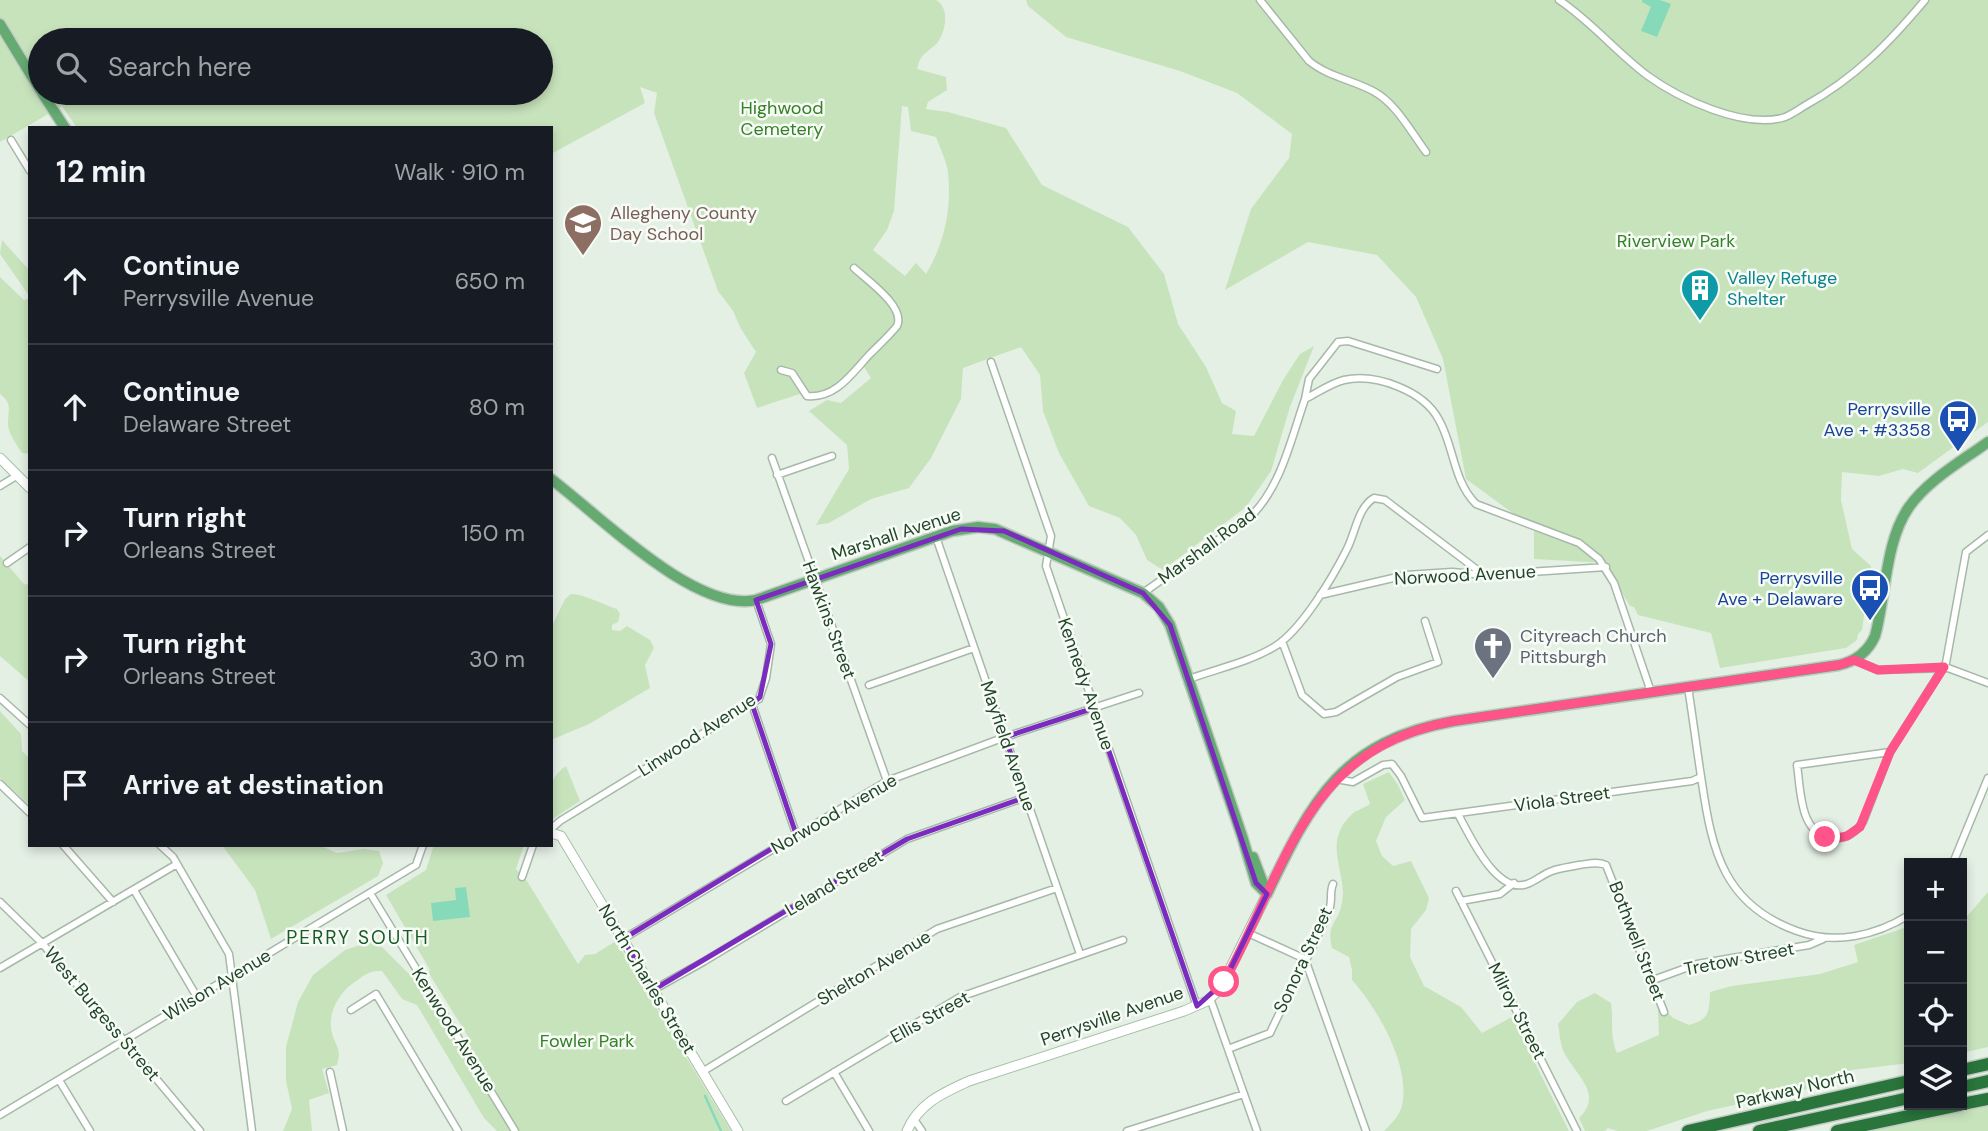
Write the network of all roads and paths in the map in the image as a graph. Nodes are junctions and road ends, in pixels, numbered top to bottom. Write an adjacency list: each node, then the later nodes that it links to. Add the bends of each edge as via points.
1 (1260, 0): 9 (street, via 1309,61 1387,101)
2 (1559, 0): 3 (street, via 1654,80 1686,99 1748,119 1783,118 1829,92 1896,34)
3 (1925, 0)
4 (0, 24): 5 (main road)
5 (28, 70)
6 (50, 105): 7 (main road)
7 (64, 126)
8 (11, 140): 10 (street)
9 (1426, 152)
10 (28, 169)
11 (853, 268): 14 (street, via 893,305 899,314 897,326 850,376 824,395 807,396 792,373)
12 (991, 362): 28 (street, Kennedy Avenue, via 1051,536)
13 (1437, 369): 15 (street, Marshall Road, via 1348,341 1338,342 1309,379)
14 (781, 370)
15 (1305, 399): 30 (street, via 1343,380 1363,379 1418,395 1440,421 1461,480 1476,504 1579,543); 33 (street, Marshall Road, via 1276,479 1260,508)
16 (1988, 442): 39 (main road, via 1928,486 1908,508 1895,535 1875,636)
17 (832, 456): 21 (street)
18 (0, 457): 20 (main road)
19 (772, 458): 21 (street, Hawkins Street)
20 (18, 475): 23 (street); 24 (main road)
21 (777, 475): 32 (street, Hawkins Street)
22 (553, 481): 35 (main road, Marshall Avenue, via 665,570 722,598)
23 (0, 486)
24 (28, 486)
25 (1988, 535): 40 (street, via 1966,552)
26 (936, 537): 28 (main road, Marshall Avenue, via 986,527); 32 (main road, Marshall Avenue); 38 (street, Mayfield Avenue)
27 (28, 548): 29 (street)
28 (1048, 551): 33 (main road, Marshall Avenue); 49 (street, Kennedy Avenue, via 1045,566)
29 (7, 563)
30 (1606, 567): 31 (street, Norwood Avenue); 45 (street)
31 (1484, 575): 34 (street, Norwood Avenue, via 1406,575); 34 (street, via 1378,498 1366,506)
32 (815, 580): 35 (main road, Marshall Avenue); 56 (street, Hawkins Street)
33 (1143, 593): 41 (main road, Marshall Avenue, via 1167,619)
34 (1320, 595): 37 (street)
35 (756, 600): 48 (street, Linwood Avenue, via 771,648 763,690)
36 (1425, 621): 37 (street, via 1438,662 1396,677 1336,712 1324,714 1301,695)
37 (1282, 641): 41 (street)
38 (974, 648): 43 (street); 51 (street, Mayfield Avenue)
39 (1854, 660): 40 (street, via 1878,670); 44 (main road, Perrysville Avenue)
40 (1944, 667): 42 (street); 52 (street)
41 (1189, 679): 64 (main road, Marshall Avenue)
42 (1988, 683)
43 (869, 685)
44 (1688, 687): 45 (main road, Perrysville Avenue); 53 (street)
45 (1651, 692): 55 (main road, Perrysville Avenue, via 1428,726 1378,746)
46 (1139, 693): 49 (street, Norwood Avenue)
47 (0, 698): 50 (street)
48 (752, 704): 61 (street, Linwood Avenue, via 569,815); 63 (street)
49 (1094, 708): 51 (street, Norwood Avenue); 98 (street, Kennedy Avenue)
50 (28, 724)
51 (1005, 737): 56 (street, Norwood Avenue); 58 (street, Mayfield Avenue)
52 (1890, 752): 52 (street, via 1856,831 1842,838 1820,834 1808,822 1797,765)
53 (1701, 777): 60 (street, Viola Street); 86 (street, via 1709,834 1731,882 1772,920)
54 (1988, 778): 69 (street)
55 (1336, 779): 60 (street, Viola Street, via 1353,782 1392,764 1422,818); 72 (main road, Perrysville Avenue, via 1310,811)
56 (887, 781): 63 (street, Norwood Avenue)
57 (0, 784): 59 (street)
58 (1026, 797): 76 (street, Mayfield Avenue); 95 (street, Leland Street, via 907,839)
59 (28, 811)
60 (1458, 814): 75 (street, via 1483,860)
61 (553, 829)
62 (553, 832): 87 (main road, North Charles Street, via 561,836)
63 (796, 834): 87 (street, Norwood Avenue)
64 (1242, 836): 70 (main road, Marshall Avenue); 80 (main road, Marshall Avenue, via 1256,883)
65 (65, 847): 83 (street)
66 (162, 847): 71 (street)
67 (422, 847): 79 (street, Wilson Avenue, via 416,865)
68 (532, 847): 73 (street)
69 (1956, 858)
70 (1256, 863): 72 (main road, via 1268,868); 80 (main road, Marshall Avenue)
71 (177, 864): 77 (street); 93 (street, via 229,954)
72 (1282, 864): 80 (main road, Perrysville Avenue)
73 (522, 877)
74 (1333, 884): 91 (street, Sonora Street, via 1331,905)
75 (1514, 884): 81 (street, via 1500,894); 94 (street, Bothwell Street, via 1570,867 1606,865)
76 (1057, 888): 90 (street, Mayfield Avenue); 106 (street, Shelton Avenue, via 937,929)
77 (134, 890): 83 (street); 96 (street)
78 (1457, 891): 81 (street, Milroy Street)
79 (370, 893): 93 (street, Wilson Avenue); 126 (street, Kenwood Avenue)
80 (1267, 894): 85 (main road, Perrysville Avenue)
81 (1461, 901): 133 (street, Milroy Street)
82 (0, 902): 89 (street, West Burgess Street)
83 (113, 902): 89 (street)
84 (1904, 918): 86 (street, via 1860,936)
85 (1248, 933): 91 (street); 97 (main road, Perrysville Avenue, via 1224,982)
86 (1825, 938): 94 (street, Tretow Street, via 1809,945 1697,964)
87 (623, 939): 95 (main road, North Charles Street)
88 (1123, 940): 90 (street, Ellis Street)
89 (42, 943): 92 (street); 101 (street, West Burgess Street)
90 (1080, 954): 107 (street, Ellis Street, via 960,997)
91 (1305, 959): 102 (street, Sonora Street, via 1270,1033); 132 (street)
92 (0, 968)
93 (232, 976): 96 (street, Wilson Avenue); 123 (street)
94 (1653, 980): 100 (street, Bothwell Street)
95 (653, 990): 106 (main road, North Charles Street)
96 (198, 997): 101 (street, Wilson Avenue)
97 (1210, 999): 98 (main road, Perrysville Avenue); 102 (street)
98 (1197, 1006): 119 (main road, Perrysville Avenue, via 970,1082 937,1096)
99 (351, 1010): 125 (street, via 376,994)
100 (1664, 1013)
101 (124, 1041): 108 (street, Wilson Avenue); 122 (street, West Burgess Street)
102 (1228, 1049): 112 (street)
103 (1988, 1064): 104 (highway)
104 (1967, 1069)
105 (330, 1072): 124 (street)
106 (702, 1072): 127 (main road, North Charles Street)
107 (834, 1072): 115 (street, Ellis Street); 128 (street)
108 (59, 1080): 118 (street, Wilson Avenue); 121 (street)
109 (1988, 1081): 111 (highway)
110 (1904, 1082): 134 (highway, Parkway North)
111 (1967, 1086)
112 (1244, 1094): 120 (street); 131 (street)
113 (1904, 1099): 135 (highway)
114 (1988, 1099): 116 (highway)
115 (786, 1101)
116 (1967, 1104)
117 (1937, 1110): 136 (highway)
118 (0, 1115)
119 (913, 1118): 129 (main road, Perrysville Avenue); 130 (street)
120 (1131, 1130)
121 (90, 1131)
122 (200, 1131)
123 (252, 1131)
124 (344, 1131)
125 (458, 1131)
126 (515, 1131)
127 (738, 1131)
128 (869, 1131)
129 (907, 1131)
130 (922, 1131)
131 (1257, 1131)
132 (1366, 1131)
133 (1577, 1131)
134 (1688, 1131)
135 (1759, 1131)
136 (1837, 1131)

